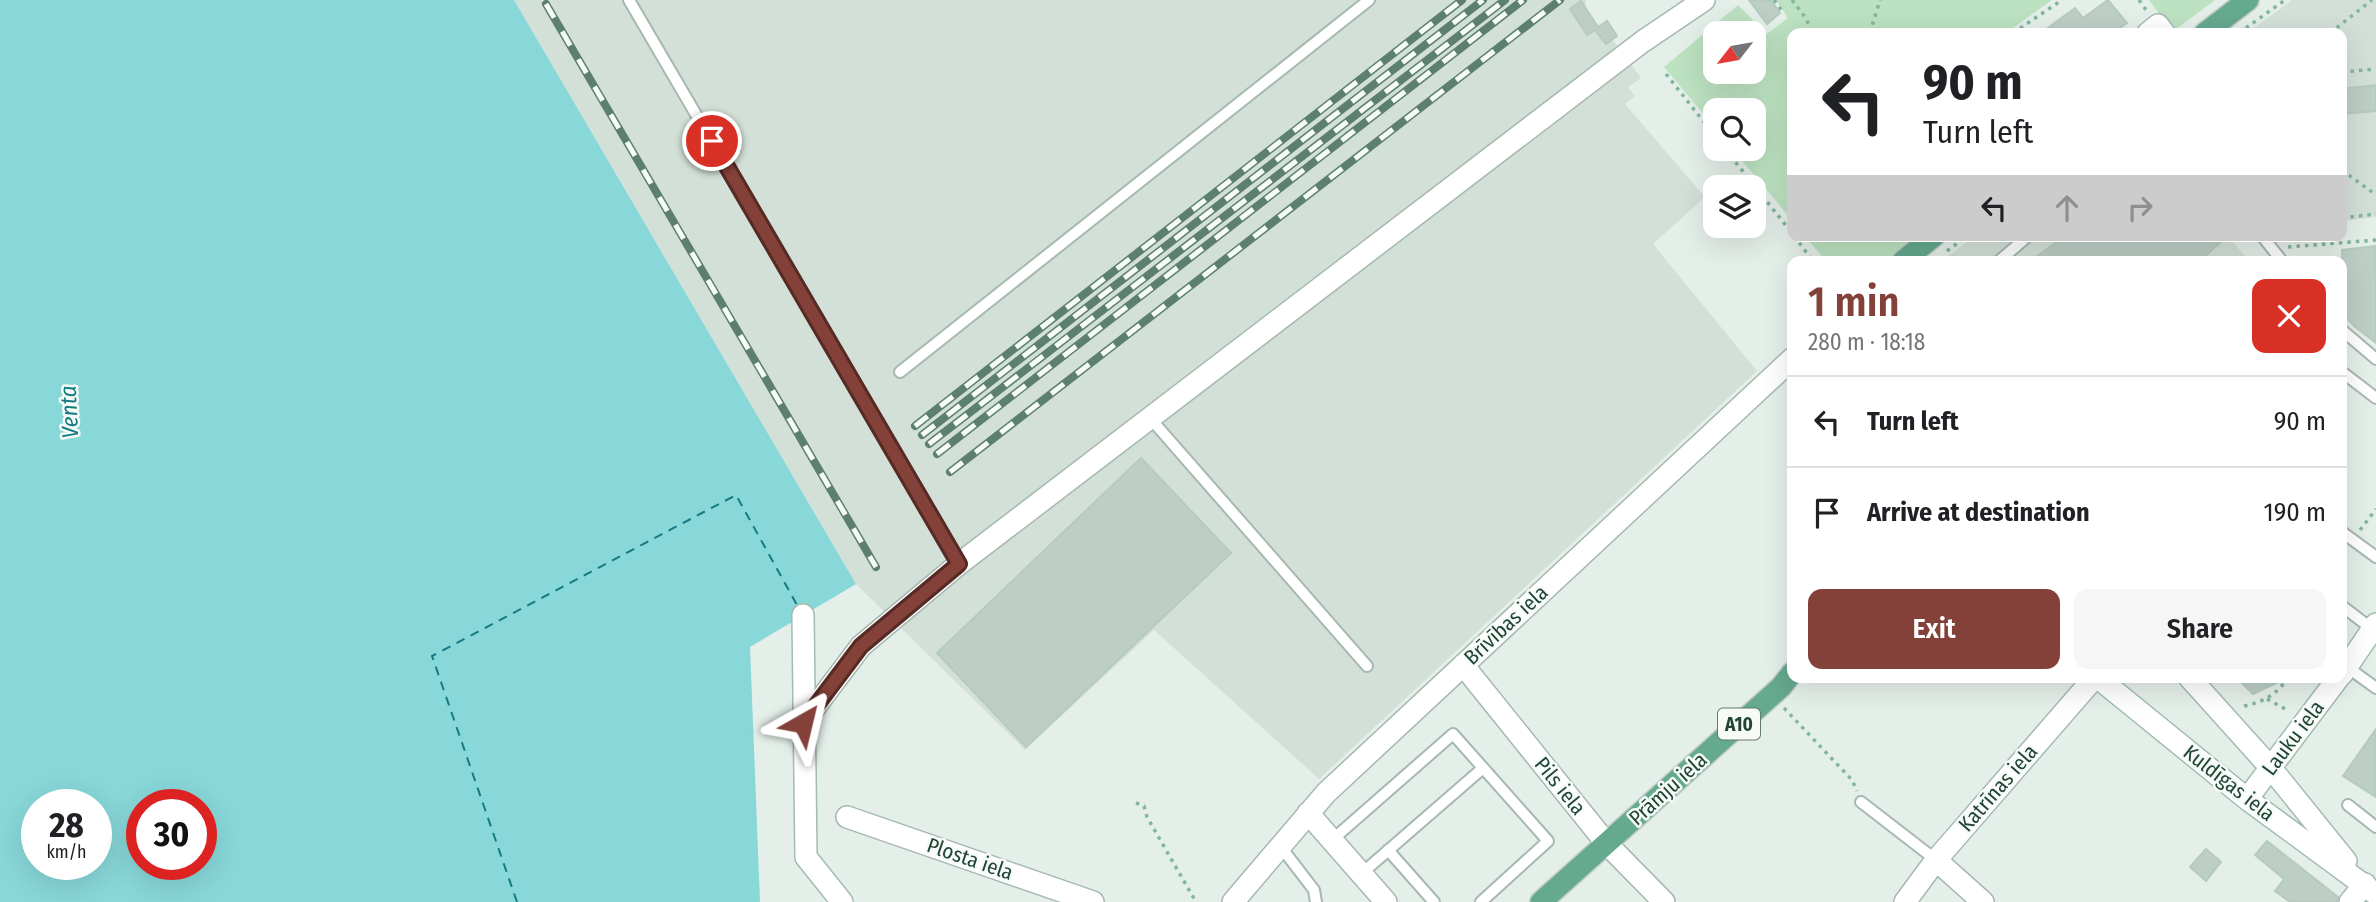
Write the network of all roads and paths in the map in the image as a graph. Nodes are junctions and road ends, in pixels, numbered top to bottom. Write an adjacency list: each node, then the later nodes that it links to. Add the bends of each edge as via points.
1 (629, 0): 47 (lane)
2 (1369, 0): 39 (lane)
3 (1704, 0): 42 (street, via 1642,42)
4 (1774, 0): 11 (path)
5 (1792, 0): 12 (path)
6 (1880, 0): 13 (path)
7 (2062, 0): 14 (path)
8 (2248, 0): 15 (main road)
9 (2285, 0): 16 (path)
10 (2372, 0): 17 (path)
11 (1782, 11)
12 (1810, 28)
13 (1872, 28)
14 (2020, 28)
15 (2212, 28)
16 (2246, 28)
17 (2336, 28)
18 (2376, 69): 19 (path)
19 (2347, 72)
20 (1666, 74): 21 (path)
21 (1703, 121)
22 (1735, 161): 27 (path)
23 (2347, 174): 24 (path)
24 (2376, 195)
25 (2376, 214): 26 (path)
26 (2347, 217)
27 (1787, 226)
28 (2376, 240): 32 (path)
29 (2021, 242): 34 (lane)
30 (2267, 242): 32 (lane)
31 (1940, 244): 33 (main road)
32 (2272, 248): 35 (lane)
33 (1914, 256)
34 (2005, 256)
35 (2278, 256)
36 (2347, 334): 37 (lane)
37 (2376, 359)
38 (1787, 364): 51 (street, Brīvības iela)
39 (900, 372)
40 (2347, 376): 41 (lane)
41 (2376, 398)
42 (1150, 418): 47 (street); 52 (lane)
43 (2376, 509): 45 (path)
44 (2347, 535): 45 (lane)
45 (2353, 540): 46 (lane)
46 (2376, 557)
47 (959, 564): 66 (street, via 861,646)
48 (2347, 609): 50 (lane)
49 (803, 615): 66 (street)
50 (2374, 626): 53 (street, Lauku iela)
51 (1463, 665): 73 (street, Brīvības iela); 77 (street, Pils iela)
52 (1367, 666)
53 (2347, 666)
54 (2347, 675): 61 (lane)
55 (1787, 679): 77 (main road, Prāmju iela / A10)
56 (2091, 683): 80 (street, Katrīnas iela)
57 (2103, 683): 69 (street, Kuldīgas iela)
58 (2194, 683): 67 (street, Kuldīgas iela)
59 (2283, 683): 62 (path)
60 (2334, 683): 67 (street, Lauku iela)
61 (2376, 688)
62 (2267, 699): 64 (path); 65 (path)
63 (1783, 706): 70 (path, via 1852,780)
64 (2244, 706)
65 (2289, 710)
66 (803, 723): 83 (street, via 806,857)
67 (2270, 767): 69 (street, Lauku iela); 82 (street, Kuldīgas iela)
68 (1483, 768): 76 (lane, via 1453,734); 79 (lane); 90 (lane, via 1548,841)
69 (2247, 799): 82 (street, Kuldīgas iela)
70 (1861, 802): 80 (lane)
71 (1136, 803): 85 (path, via 1144,806)
72 (2348, 805): 75 (lane)
73 (1308, 814): 76 (street); 78 (street, Brīvības iela)
74 (847, 817): 84 (street, Plosta iela)
75 (2376, 827)
76 (1332, 840): 81 (street)
77 (1607, 844): 91 (main road, Prāmju iela / A10); 92 (street, Pils iela)
78 (1281, 847): 86 (street, Brīvības iela); 87 (lane, via 1314,890)
79 (1388, 850): 81 (lane); 89 (lane)
80 (1936, 860): 93 (street, Katrīnas iela); 94 (street)
81 (1361, 874): 88 (street)
82 (2373, 890): 95 (street)
83 (842, 902)
84 (1093, 902)
85 (1196, 902)
86 (1233, 902)
87 (1316, 902)
88 (1386, 902)
89 (1434, 902)
90 (1481, 902)
91 (1541, 902)
92 (1664, 902)
93 (1905, 902)
94 (1983, 902)
95 (2350, 902)

